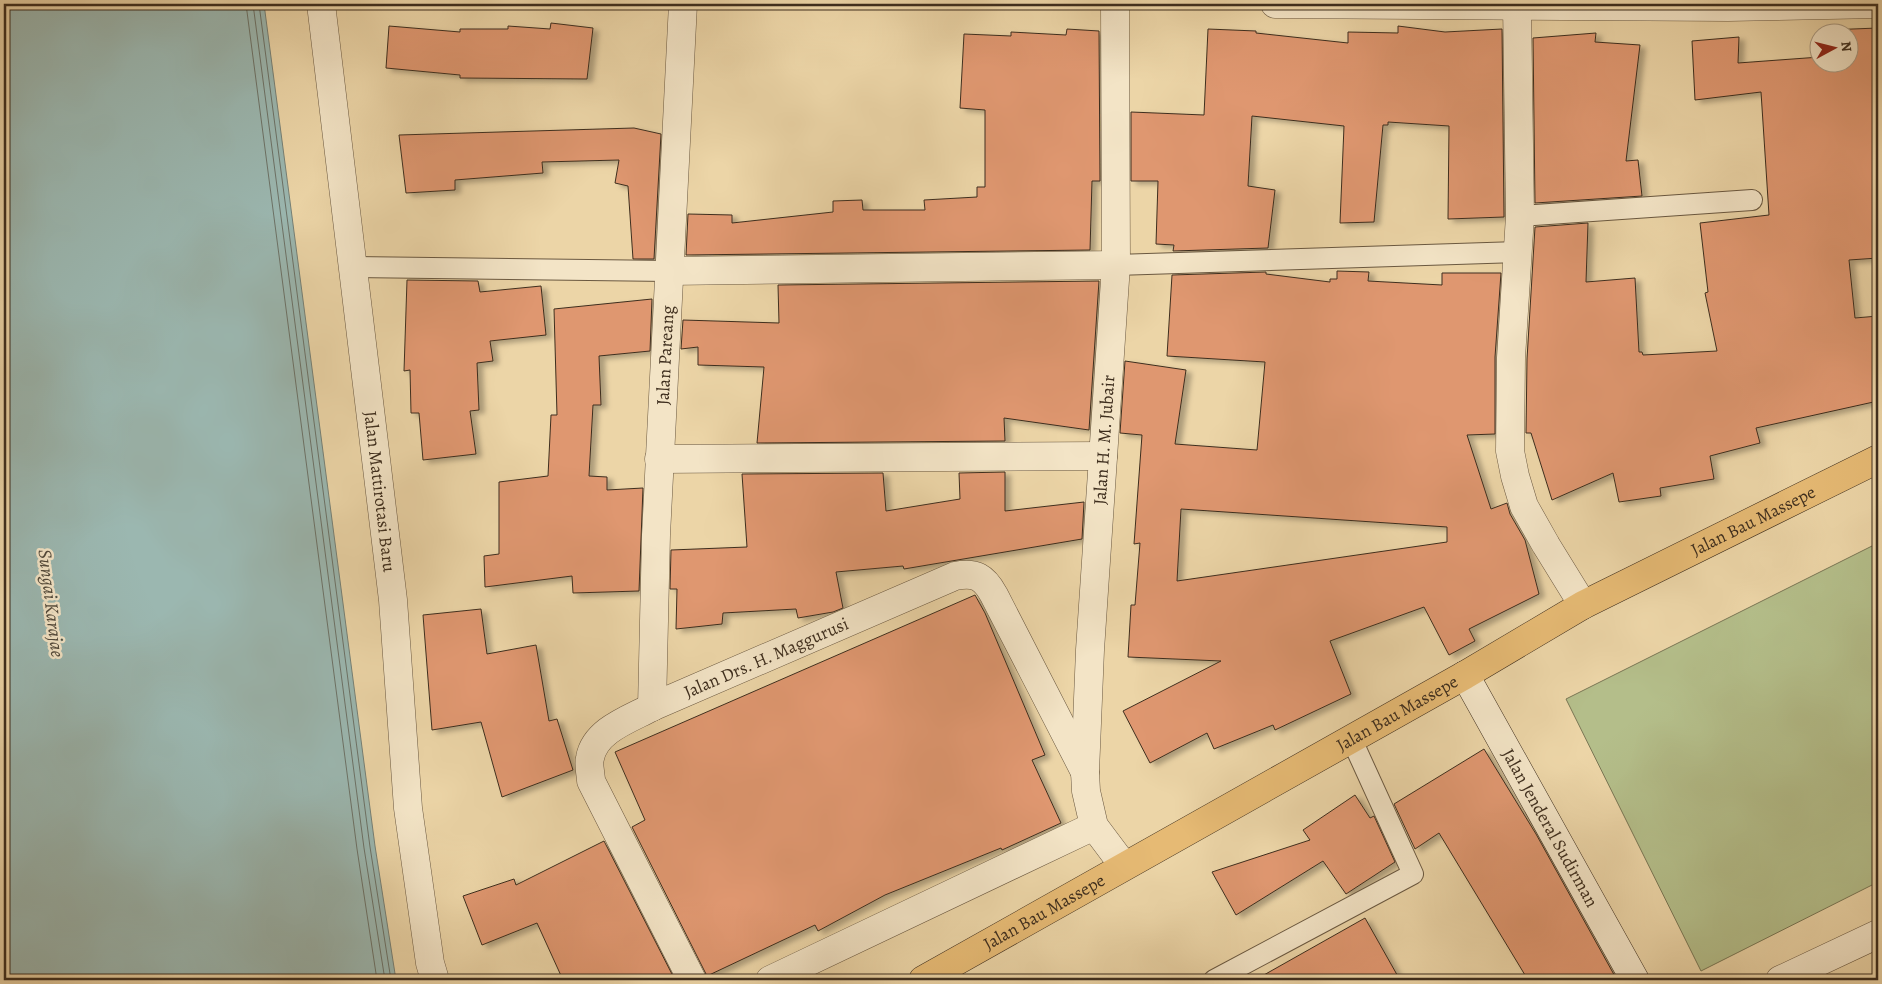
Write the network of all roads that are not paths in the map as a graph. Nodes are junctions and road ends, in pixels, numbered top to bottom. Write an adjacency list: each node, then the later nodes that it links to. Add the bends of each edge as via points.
1 (321, 4): 12 (street, Jalan Mattirotasi Baru)
2 (683, 4): 13 (street, Jalan Pareang)
3 (1115, 4): 11 (street, Jalan H. M. Jubair)
4 (1275, 4): 6 (street)
5 (1878, 4): 7 (street)
6 (1517, 5): 7 (street); 9 (street)
7 (1759, 5)
8 (1752, 200): 9 (lane)
9 (1520, 216): 10 (street)
10 (1518, 252): 11 (lane); 17 (street, via 1511,358 1510,451 1524,506)
11 (1116, 265): 13 (street); 14 (street, Jalan H. M. Jubair)
12 (354, 266): 13 (lane); 25 (street, Jalan Mattirotasi Baru, via 393,600 408,808)
13 (669, 271): 15 (street, Jalan Pareang)
14 (1103, 456): 15 (street); 21 (street, Jalan H. M. Jubair)
15 (659, 459): 19 (street, Jalan Pareang)
16 (1878, 459): 17 (highway, Jalan Bau Massepe)
17 (1583, 605): 18 (highway, Jalan Bau Massepe)
18 (1465, 675): 20 (highway, Jalan Bau Massepe); 30 (street, Jalan Jenderal Sudirman)
19 (652, 707): 21 (street, Jalan Drs. H. Maggurusi, via 955,576 970,575 986,581); 26 (street, Jalan Drs. H. Maggurusi, via 620,723 594,744 589,759 591,781)
20 (1351, 738): 23 (highway, Jalan Bau Massepe); 29 (lane, via 1413,874)
21 (1085, 772): 22 (street, Jalan H. M. Jubair)
22 (1094, 826): 23 (street, Jalan H. M. Jubair); 27 (street)
23 (1124, 866): 28 (highway, Jalan Bau Massepe)
24 (1878, 934): 31 (street)
25 (435, 980)
26 (692, 980)
27 (770, 980)
28 (923, 980)
29 (1214, 980)
30 (1635, 980)
31 (1780, 980)

